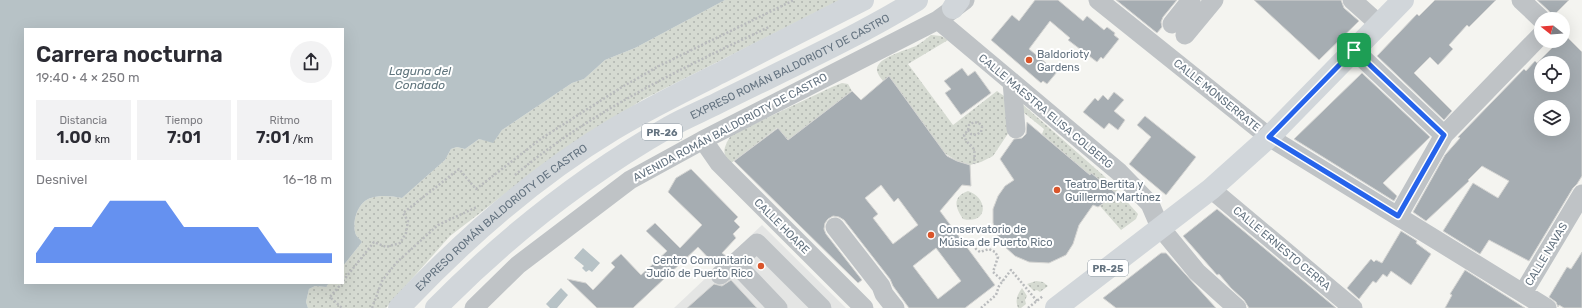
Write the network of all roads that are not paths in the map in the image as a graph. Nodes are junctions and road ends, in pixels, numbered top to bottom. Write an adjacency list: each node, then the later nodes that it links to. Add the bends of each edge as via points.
1 (864, 0): 32 (main road, EXPRESO ROMÁN BALDORIOTY DE CASTRO / PR-26, via 656,105 579,152 537,182 469,238)
2 (916, 0): 33 (main road, EXPRESO ROMÁN BALDORIOTY DE CASTRO / PR-26, via 868,28 670,127 598,171 520,229)
3 (1098, 0): 15 (street, CALLE MONSERRATE)
4 (1191, 0): 12 (street)
5 (1214, 0): 12 (street)
6 (1352, 0): 11 (street)
7 (1403, 0): 11 (main road, PR-25)
8 (1521, 0): 10 (street)
9 (954, 7): 16 (street, CALLE MAESTRA ELISA COLBERG); 20 (street, AVENIDA ROMÁN BALDORIOTY DE CASTRO)
10 (1534, 12)
11 (1379, 24): 14 (main road, PR-25)
12 (1176, 32): 15 (street)
13 (1534, 42): 18 (street)
14 (1354, 50): 18 (street); 19 (main road, PR-25)
15 (1161, 51): 19 (street, CALLE MONSERRATE)
16 (1012, 82): 17 (street); 25 (street, CALLE MAESTRA ELISA COLBERG, via 1119,172 1150,204)
17 (1016, 129)
18 (1444, 135): 23 (street)
19 (1269, 137): 21 (main road, PR-25); 23 (street, CALLE MONSERRATE)
20 (703, 140): 31 (street, CALLE HOARE, via 719,163); 34 (street, AVENIDA ROMÁN BALDORIOTY DE CASTRO, via 630,180 518,265)
21 (1211, 189): 25 (main road, PR-25); 40 (street, CALLE ERNESTO CERRA)
22 (1582, 194): 29 (street, CALLE NAVAS)
23 (1398, 216): 29 (street, CALLE MONSERRATE)
24 (835, 227): 28 (street)
25 (1160, 227): 30 (main road, PR-25); 39 (street, CALLE MAESTRA ELISA COLBERG, via 1196,272)
26 (735, 263): 27 (street); 35 (street); 36 (street, via 757,243)
27 (720, 275)
28 (881, 286): 37 (street); 38 (street, via 890,290 901,304)
29 (1523, 293): 41 (street, CALLE MONSERRATE)
30 (1046, 305)
31 (860, 306)
32 (399, 308)
33 (436, 308)
34 (474, 308)
35 (778, 308)
36 (822, 308)
37 (895, 308)
38 (901, 308)
39 (1237, 308)
40 (1353, 308)
41 (1547, 308)

